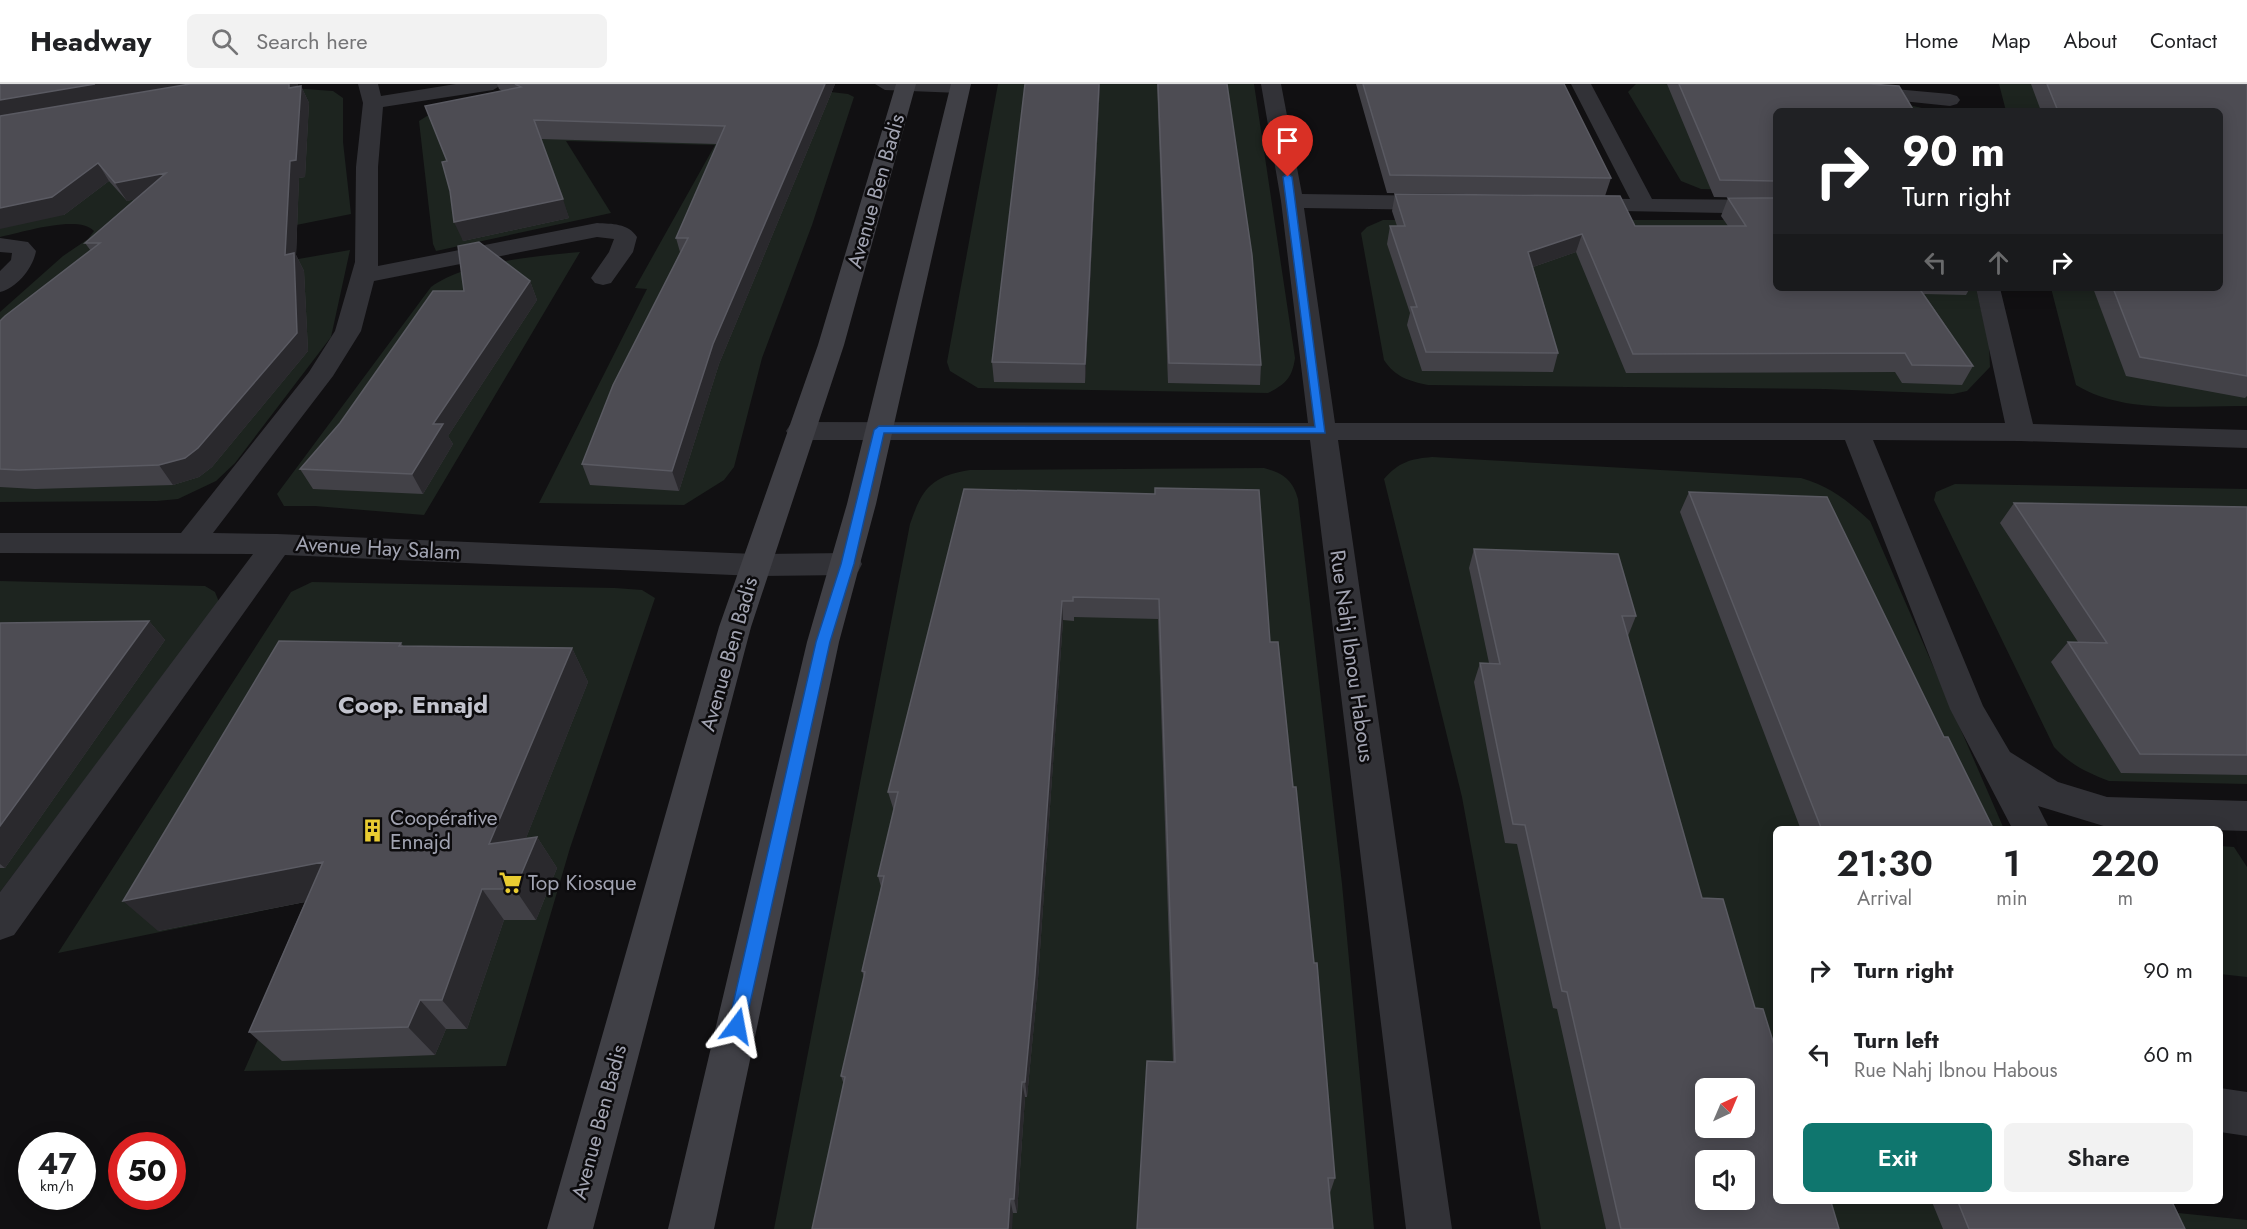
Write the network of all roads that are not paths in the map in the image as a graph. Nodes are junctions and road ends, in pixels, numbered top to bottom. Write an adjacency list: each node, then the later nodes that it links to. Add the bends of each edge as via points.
1 (493, 84): 7 (street)
2 (899, 84): 5 (street); 20 (main road, Avenue Ben Badis, via 831,345)
3 (1271, 84): 9 (street, Rue Nahj Ibnou Habous)
4 (1581, 84): 12 (street)
5 (960, 85): 19 (main road)
6 (1844, 91): 8 (street)
7 (371, 94): 15 (street, via 367,262)
8 (1951, 98)
9 (1292, 201): 10 (street); 21 (street, Rue Nahj Ibnou Habous)
10 (1454, 204)
11 (1556, 205): 12 (street)
12 (1645, 206): 13 (street)
13 (1773, 207)
14 (0, 245): 17 (street, via 24,251 22,262)
15 (363, 276): 16 (street, via 597,230 616,231 627,237); 27 (street, via 348,331 320,376)
16 (603, 278)
17 (0, 285)
18 (1989, 291): 22 (street)
19 (879, 430): 20 (street); 21 (street); 28 (main road)
20 (800, 431): 29 (main road, Avenue Ben Badis)
21 (1321, 431): 23 (street); 38 (street, Rue Nahj Ibnou Habous)
22 (2021, 432): 23 (street); 24 (street)
23 (1856, 433): 30 (street, via 1967,709)
24 (2247, 439)
25 (0, 543): 27 (street, Avenue Hay Salam)
26 (277, 544): 27 (street, Avenue Hay Salam); 29 (street, Avenue Hay Salam); 33 (street)
27 (188, 545)
28 (847, 564): 29 (street, Avenue Hay Salam); 37 (main road, via 823,642)
29 (755, 565): 36 (main road, Avenue Ben Badis)
30 (1997, 762): 31 (street, via 2047,794 2108,812); 32 (street)
31 (2245, 819)
32 (2030, 826)
33 (0, 922)
34 (2223, 1110): 35 (street)
35 (2247, 1114)
36 (570, 1229)
37 (691, 1229)
38 (1430, 1229)

